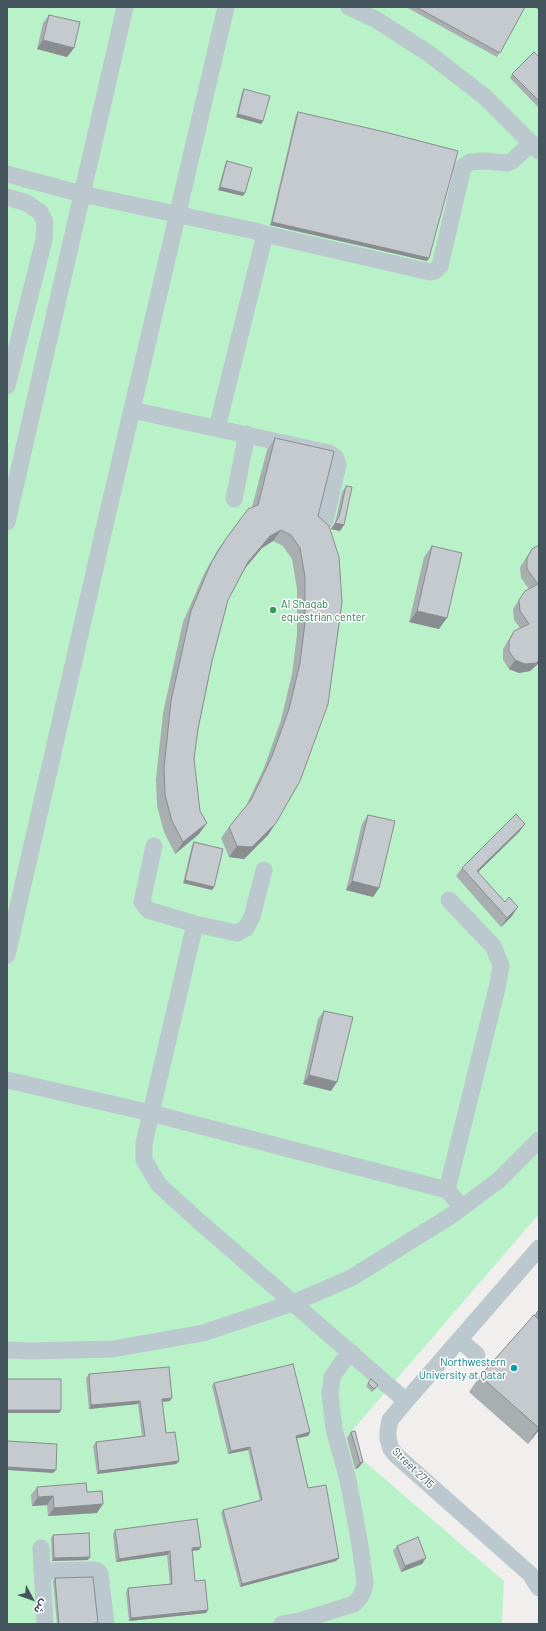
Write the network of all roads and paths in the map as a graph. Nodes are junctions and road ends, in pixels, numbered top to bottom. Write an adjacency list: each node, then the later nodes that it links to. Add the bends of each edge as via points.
1 (125, 7): 6 (street)
2 (226, 7): 8 (street)
3 (349, 7): 4 (street, via 375,18 428,53 485,97)
4 (535, 147): 9 (street, via 512,161 484,160 470,162 463,167 440,266 434,271)
5 (7, 174): 6 (street)
6 (82, 194): 8 (street); 16 (street)
7 (7, 197): 10 (street, via 27,203 40,212 45,222 44,240)
8 (178, 214): 9 (street); 11 (street)
9 (265, 234): 12 (street)
10 (7, 386)
11 (132, 410): 12 (street); 21 (street)
12 (217, 428): 13 (street)
13 (247, 434): 14 (street); 15 (street, via 329,453 336,458 338,465)
14 (234, 499)
15 (325, 521)
16 (7, 522)
17 (154, 846): 20 (street, via 142,902 148,910)
18 (264, 870): 20 (street, via 252,917 246,928 237,933)
19 (448, 900): 25 (street, via 493,946 501,965)
20 (195, 924): 23 (street)
21 (7, 955)
22 (7, 1080): 23 (street)
23 (151, 1113): 25 (street); 28 (street, via 144,1143 144,1160 159,1185)
24 (539, 1140): 26 (street, via 499,1180)
25 (447, 1190): 26 (street)
26 (462, 1207): 28 (street, via 351,1278)
27 (539, 1248): 29 (street, Street 2715)
28 (293, 1303): 30 (street, via 203,1333 113,1348); 31 (street)
29 (460, 1340): 32 (street); 33 (street, Street 2715)
30 (7, 1350)
31 (352, 1353): 33 (street); 41 (street, via 332,1377 330,1394 334,1429 348,1480 360,1545 364,1588 354,1604)
32 (477, 1355)
33 (406, 1401): 35 (street, Street 2715, via 390,1420 388,1439 391,1449)
34 (41, 1548): 36 (street)
35 (517, 1563): 37 (street, Street 2715); 38 (street, Street 2715, via 530,1574)
36 (42, 1571): 39 (street); 40 (street, via 98,1571)
37 (539, 1574)
38 (539, 1588)
39 (45, 1624)
40 (106, 1624)
41 (282, 1624)

